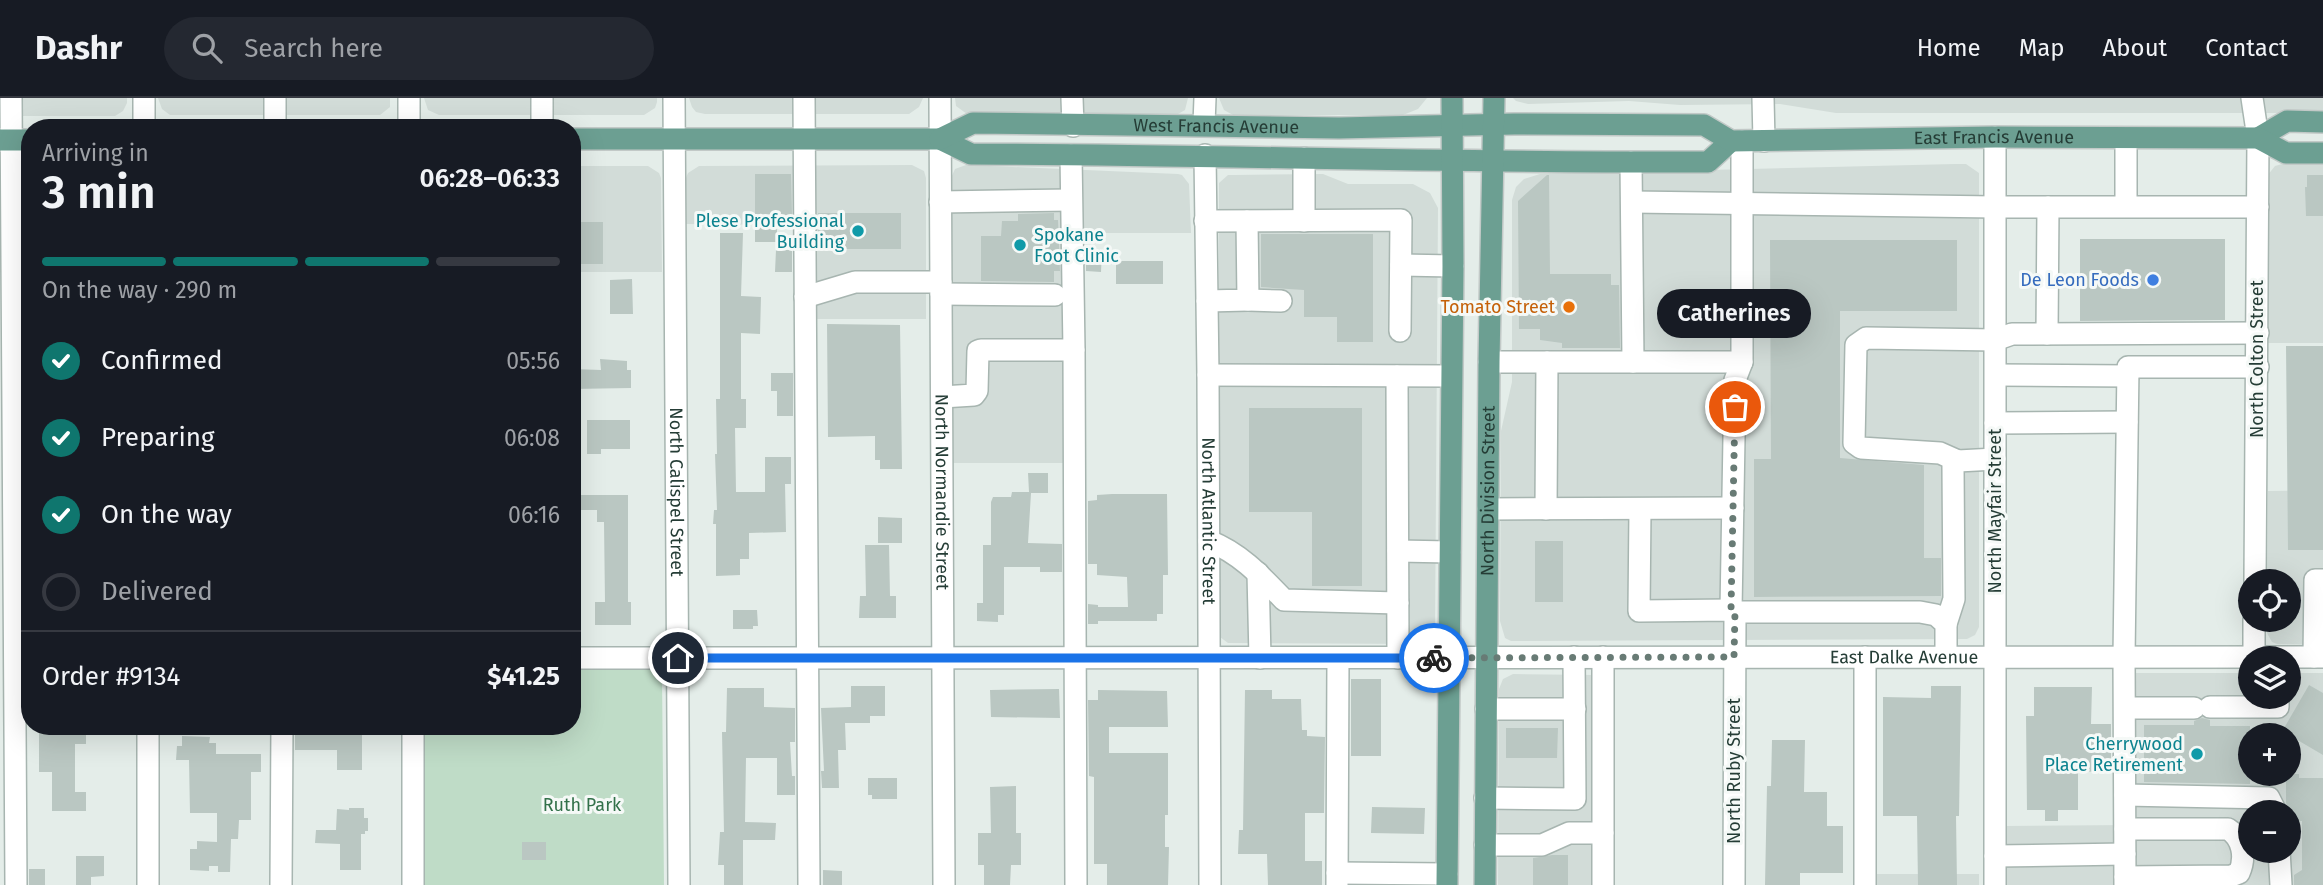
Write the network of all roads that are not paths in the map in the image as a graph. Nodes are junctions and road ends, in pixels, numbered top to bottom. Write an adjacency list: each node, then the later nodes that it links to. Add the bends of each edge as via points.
1 (11, 98): 31 (street)
2 (144, 98): 15 (street)
3 (275, 98): 16 (street)
4 (409, 98): 17 (street)
5 (542, 98): 18 (street)
6 (674, 98): 28 (street, North Calispel Street)
7 (804, 98): 29 (street)
8 (940, 98): 30 (street, North Normandie Street)
9 (1072, 98): 22 (street)
10 (1205, 98): 20 (street)
11 (1452, 98): 23 (main road)
12 (1494, 98): 21 (main road, North Division Street)
13 (1763, 98): 33 (street)
14 (2252, 98): 26 (street, North Colton Street)
15 (144, 119)
16 (275, 119)
17 (409, 119)
18 (542, 119)
19 (2323, 121): 26 (main road, East Francis Avenue, via 2287,121)
20 (1204, 124): 22 (main road, West Francis Avenue); 23 (main road, West Francis Avenue)
21 (1495, 124): 23 (main road, West Francis Avenue); 32 (main road, East Francis Avenue, via 1704,125); 39 (main road, North Division Street)
22 (1073, 126): 30 (main road, West Francis Avenue, via 973,123)
23 (1451, 126): 38 (main road)
24 (1995, 137): 25 (main road, East Francis Avenue); 33 (main road, East Francis Avenue); 46 (street, North Mayfair Street)
25 (2126, 138): 26 (main road, East Francis Avenue); 45 (street)
26 (2258, 138): 34 (main road, East Francis Avenue, via 2286,153); 48 (street, North Colton Street)
27 (581, 139): 28 (main road, West Francis Avenue)
28 (674, 139): 29 (main road, West Francis Avenue); 105 (street, North Calispel Street)
29 (804, 139): 30 (main road, West Francis Avenue); 56 (street)
30 (940, 139): 35 (main road, West Francis Avenue, via 971,155); 42 (street, North Normandie Street)
31 (14, 140): 93 (street)
32 (1736, 141): 33 (main road, East Francis Avenue); 40 (main road, via 1708,162); 44 (street, North Ruby Street)
33 (1764, 141)
34 (2323, 153)
35 (1071, 155): 36 (main road, West Francis Avenue); 41 (street)
36 (1205, 155): 37 (main road, West Francis Avenue); 50 (street, North Atlantic Street)
37 (1304, 158): 38 (main road, West Francis Avenue); 49 (street)
38 (1452, 160): 39 (main road, West Francis Avenue); 53 (main road)
39 (1494, 161): 40 (main road); 65 (main road, North Division Street)
40 (1631, 162): 43 (street)
41 (1071, 201): 42 (street); 64 (street)
42 (940, 202): 54 (street, North Normandie Street)
43 (1632, 202): 44 (street); 67 (street)
44 (1742, 203): 46 (street); 68 (street, North Ruby Street)
45 (2126, 206): 47 (street); 48 (street)
46 (1995, 207): 47 (street); 63 (street, North Mayfair Street)
47 (2048, 207): 62 (street)
48 (2258, 207): 61 (street, North Colton Street)
49 (1304, 220): 51 (street); 52 (street, via 1401,220)
50 (1205, 221): 51 (street); 58 (street, North Atlantic Street)
51 (1247, 221): 57 (street)
52 (1401, 265): 53 (street); 60 (street)
53 (1453, 266): 73 (main road)
54 (941, 288): 55 (street); 56 (street, via 855,282); 75 (street, North Normandie Street)
55 (1055, 295)
56 (805, 297): 106 (street)
57 (1248, 300): 58 (street); 59 (street)
58 (1207, 301): 70 (street, North Atlantic Street)
59 (1280, 301)
60 (1400, 331)
61 (2258, 333): 62 (street); 69 (street, North Colton Street)
62 (2047, 334): 63 (street, via 2012,334)
63 (1995, 340): 71 (street, North Mayfair Street); 79 (street, via 1866,338 1856,345 1854,443 1861,448 1940,453)
64 (1074, 350): 75 (street, via 978,351 974,395); 108 (street)
65 (1489, 362): 66 (street); 81 (main road, North Division Street)
66 (1547, 362): 67 (street); 82 (street)
67 (1633, 362): 68 (street)
68 (1742, 362): 80 (street, North Ruby Street, via 1735,380)
69 (2258, 366): 74 (street, via 2128,366); 87 (street, North Colton Street)
70 (1208, 375): 72 (street); 84 (street, North Atlantic Street)
71 (1996, 375): 74 (street); 77 (street, North Mayfair Street)
72 (1397, 376): 73 (street); 85 (street)
73 (1451, 376): 86 (main road)
74 (2128, 376): 76 (street)
75 (942, 397): 107 (street, North Normandie Street)
76 (2127, 422): 77 (street); 101 (street)
77 (1995, 423): 78 (street, North Mayfair Street)
78 (1995, 458): 79 (street); 100 (street, North Mayfair Street)
79 (1958, 461): 92 (street, via 1953,466 1954,599)
80 (1733, 508): 83 (street); 91 (street, North Ruby Street)
81 (1488, 509): 82 (street); 94 (main road, North Division Street)
82 (1546, 509): 83 (street)
83 (1640, 509): 91 (street, via 1639,611)
84 (1209, 541): 88 (street, via 1228,549); 109 (street, North Atlantic Street)
85 (1398, 551): 86 (street); 90 (street)
86 (1450, 551): 113 (main road)
87 (2255, 569)
88 (1258, 573): 90 (street, via 1284,600); 110 (street)
89 (2323, 580): 103 (street, via 2315,580)
90 (1398, 603): 112 (street)
91 (1733, 611): 92 (street, via 1920,611 1936,615); 97 (street, North Ruby Street)
92 (1946, 624): 99 (street)
93 (15, 656): 134 (street)
94 (1486, 657): 95 (street, East Dalke Avenue); 113 (street, East Dalke Avenue); 116 (main road, North Division Street)
95 (1574, 657): 96 (street, East Dalke Avenue); 117 (street)
96 (1603, 657): 97 (street, East Dalke Avenue); 125 (street)
97 (1734, 657): 98 (street, East Dalke Avenue); 145 (street, North Ruby Street)
98 (1865, 657): 99 (street, East Dalke Avenue); 146 (street)
99 (1946, 657): 100 (street, East Dalke Avenue)
100 (1995, 657): 101 (street, East Dalke Avenue); 128 (street, North Mayfair Street)
101 (2124, 657): 102 (street, East Dalke Avenue); 114 (street)
102 (2238, 657)
103 (2318, 657)
104 (581, 658): 105 (street, East Dalke Avenue)
105 (678, 658): 106 (street, East Dalke Avenue); 138 (street, North Calispel Street)
106 (807, 658): 107 (street, East Dalke Avenue); 139 (street)
107 (943, 658): 108 (street, East Dalke Avenue); 140 (street, North Normandie Street)
108 (1076, 658): 109 (street, East Dalke Avenue); 141 (street)
109 (1209, 658): 110 (street, East Dalke Avenue); 142 (street, North Atlantic Street)
110 (1260, 658): 111 (street, East Dalke Avenue)
111 (1338, 658): 112 (street, East Dalke Avenue); 130 (street)
112 (1398, 658): 113 (street, East Dalke Avenue)
113 (1449, 658): 132 (main road)
114 (2124, 708): 115 (street); 121 (street)
115 (2238, 708)
116 (1486, 709): 117 (street); 122 (main road, North Division Street)
117 (1576, 709): 122 (street, via 1575,799)
118 (148, 735): 135 (street)
119 (282, 735): 136 (street)
120 (413, 735): 137 (street)
121 (2125, 795): 123 (street); 124 (street)
122 (1485, 798): 126 (main road, North Division Street)
123 (2270, 800)
124 (2125, 830): 127 (street); 133 (street, via 2228,829 2241,841 2242,866 2231,876)
125 (1603, 833): 126 (street, via 1569,833 1542,845); 144 (street)
126 (1485, 845): 143 (main road, North Division Street)
127 (2125, 854): 128 (street); 133 (street)
128 (1995, 856): 147 (street, North Mayfair Street)
129 (2280, 863): 148 (street)
130 (1337, 879): 131 (street)
131 (1410, 879): 132 (street)
132 (1447, 879)
133 (2125, 881)
134 (16, 885)
135 (148, 885)
136 (281, 885)
137 (413, 885)
138 (679, 885)
139 (808, 885)
140 (944, 885)
141 (1076, 885)
142 (1210, 885)
143 (1485, 885)
144 (1603, 885)
145 (1734, 885)
146 (1865, 885)
147 (1995, 885)
148 (2281, 885)

